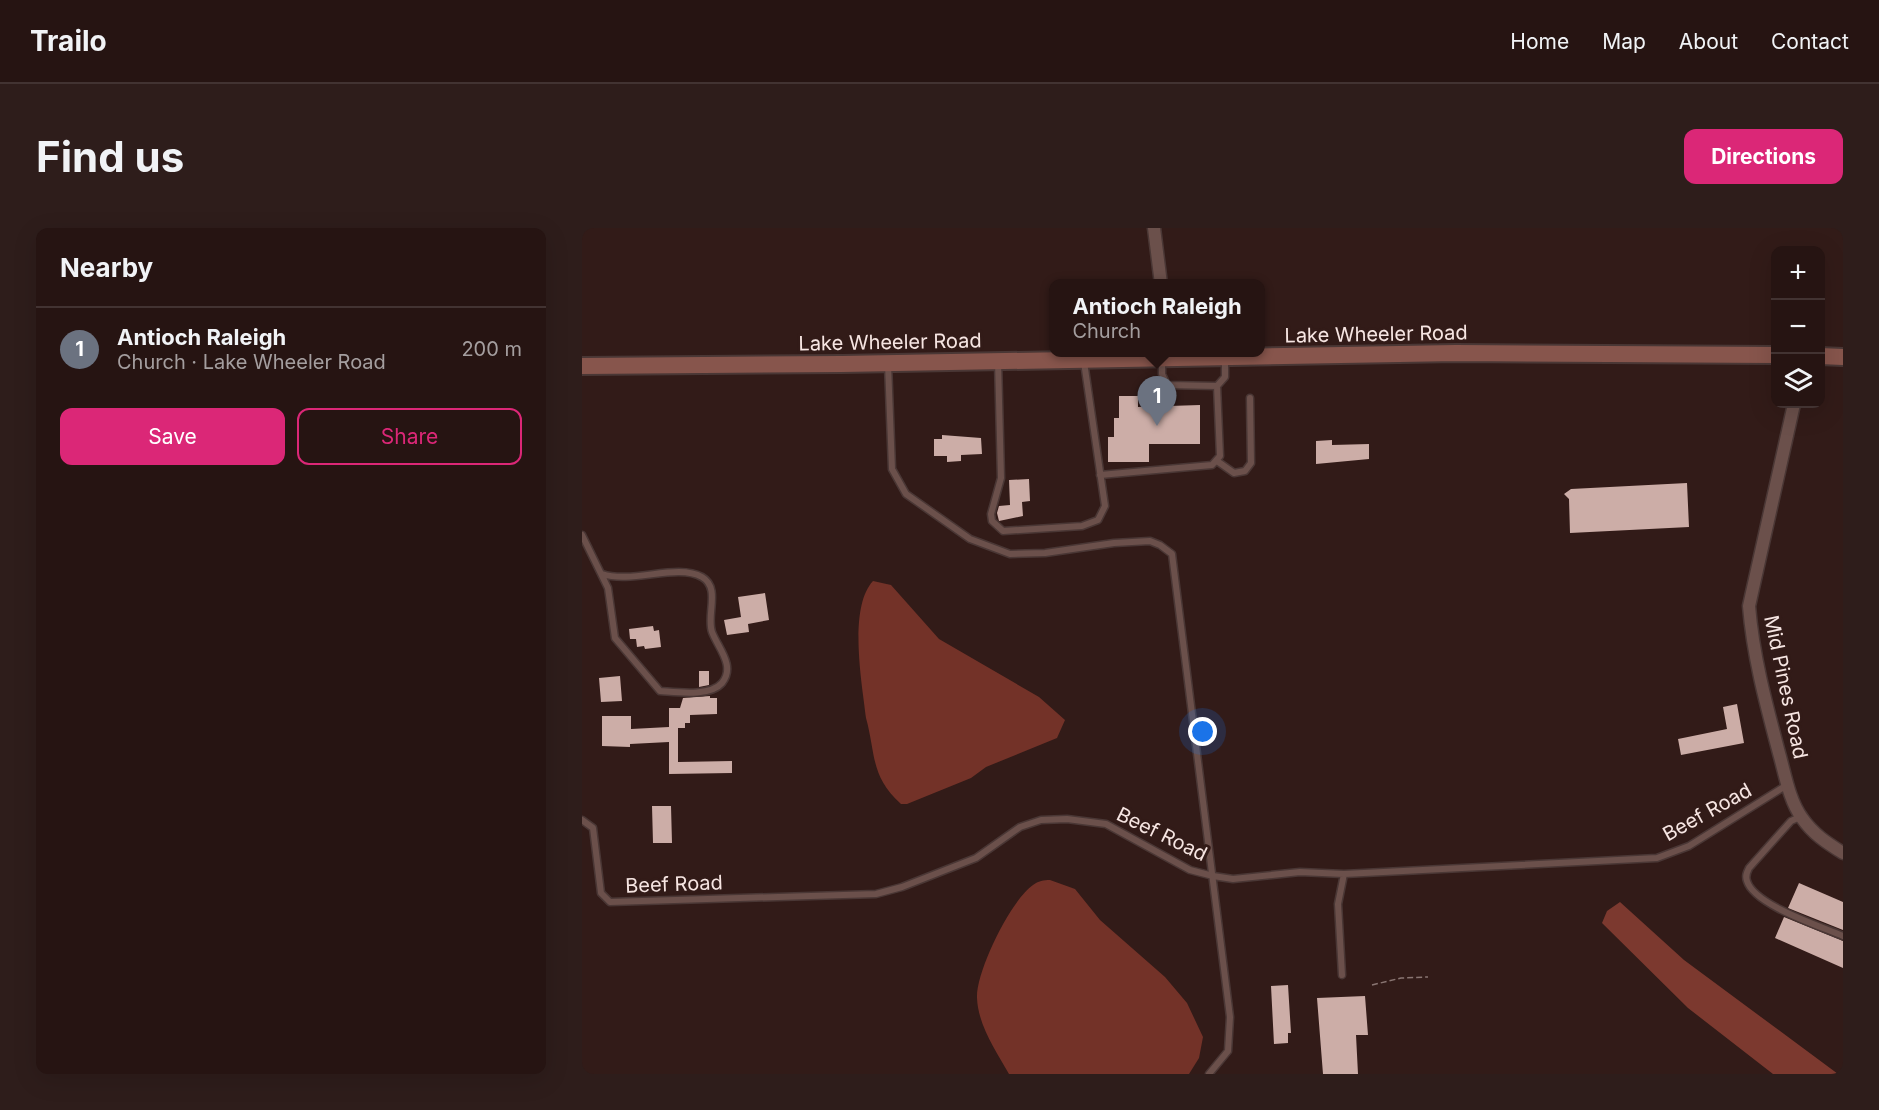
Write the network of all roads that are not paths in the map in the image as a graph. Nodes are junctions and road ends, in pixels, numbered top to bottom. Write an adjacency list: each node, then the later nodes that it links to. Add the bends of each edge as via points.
1 (1154, 228): 2 (street)
2 (1160, 279)
3 (1771, 356): 9 (street, Lake Wheeler Road, via 1456,352)
4 (1825, 356): 10 (street)
5 (1140, 357): 12 (street, Lake Wheeler Road)
6 (1168, 357): 16 (lane, via 1162,374 1167,384)
7 (1196, 357): 11 (street, Lake Wheeler Road)
8 (1264, 357): 11 (street, Lake Wheeler Road)
9 (1265, 357)
10 (1843, 357)
11 (1225, 358): 16 (lane, via 1225,377)
12 (1084, 359): 13 (street, Lake Wheeler Road); 20 (lane)
13 (998, 361): 14 (street, Lake Wheeler Road); 20 (lane, via 1001,478 991,514 997,527 1003,531 1060,528 1098,520 1105,506)
14 (888, 363): 15 (street, Lake Wheeler Road); 28 (lane, via 892,469 906,495 970,538 1010,554 1150,541 1172,554)
15 (582, 366)
16 (1217, 386): 19 (lane)
17 (1250, 398): 19 (lane, via 1251,463 1245,471 1234,473)
18 (1793, 408): 23 (street, Mid Pines Road, via 1749,606 1762,692)
19 (1217, 461): 20 (lane, via 1212,465)
20 (1100, 475)
21 (582, 535): 22 (lane)
22 (602, 574): 22 (lane, via 627,579 690,573 703,577 711,587 712,633 725,658 724,681 704,691 660,691 652,685 615,638 608,588)
23 (1787, 784): 24 (street, Mid Pines Road); 27 (lane, Beef Road, via 1689,846 1657,858)
24 (1800, 817): 26 (street, Mid Pines Road, via 1822,841); 29 (lane, via 1791,821 1749,868 1748,884 1768,903)
25 (582, 820): 28 (lane, Beef Road, via 593,828 602,893 610,902 876,894 976,858 1020,827 1041,820 1107,824 1190,870)
26 (1843, 853)
27 (1344, 874): 28 (lane, Beef Road, via 1300,872 1233,879); 30 (lane, via 1338,904)
28 (1213, 876): 31 (lane, via 1230,1017 1228,1051)
29 (1843, 936)
30 (1342, 975)
31 (1209, 1074)

